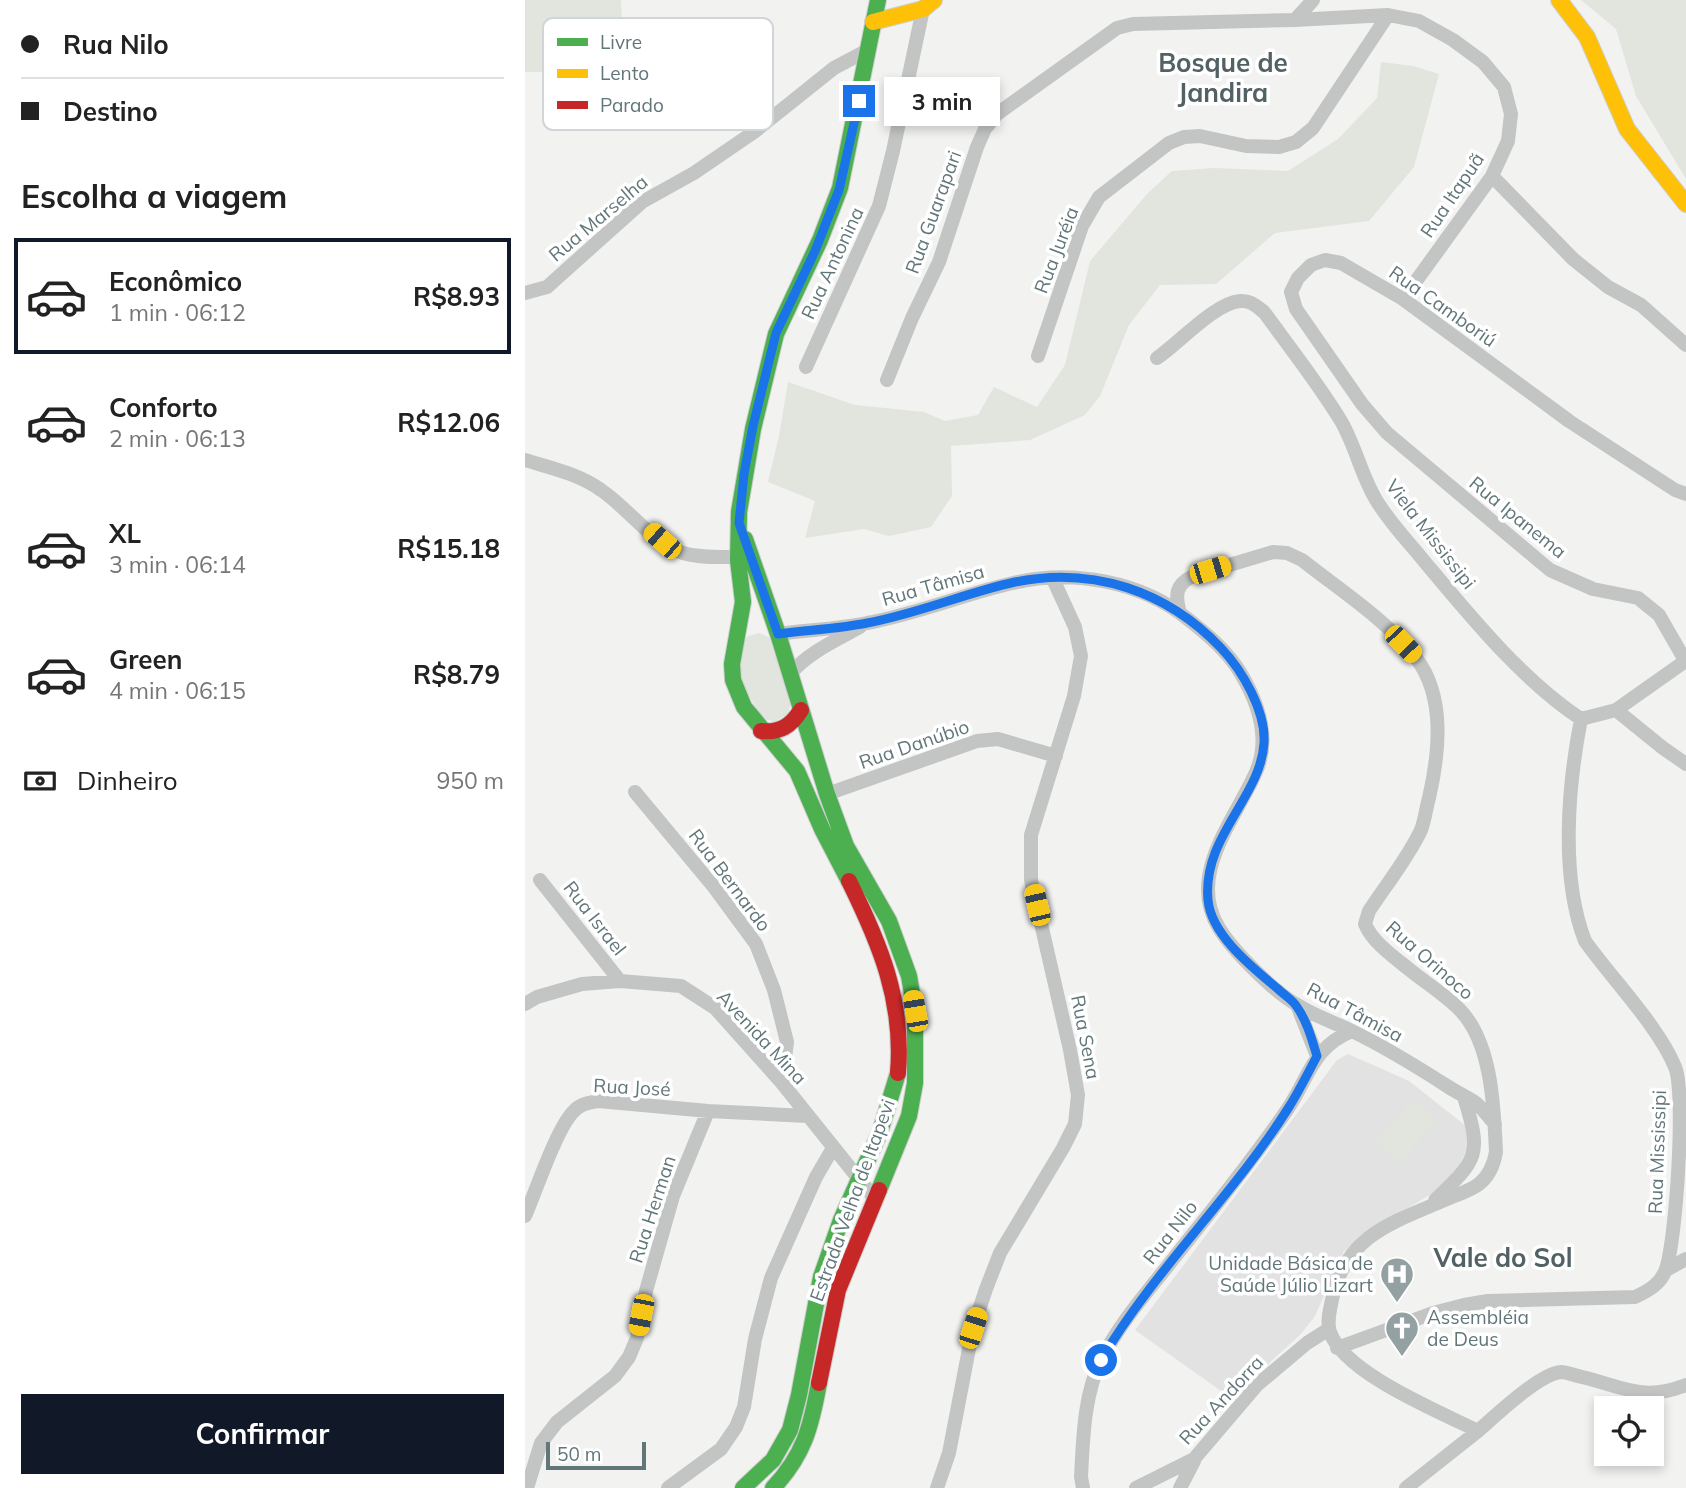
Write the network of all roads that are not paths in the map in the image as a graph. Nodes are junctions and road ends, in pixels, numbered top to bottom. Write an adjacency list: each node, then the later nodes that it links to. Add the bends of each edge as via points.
1 (878, 0): 7 (main road)
2 (1313, 0): 6 (street)
3 (1559, 0): 12 (main road, via 1587,37 1627,129)
4 (928, 5): 7 (main road); 18 (street, Rua Antonina, via 879,206)
5 (1388, 15): 6 (street, Rua Itapuã); 11 (street, Rua Itapuã, via 1419,21 1453,40 1483,62 1504,86 1511,114 1508,141); 16 (street, Rua Juréia, via 1313,128 1296,142 1279,147 1246,146 1184,137 1168,143 1099,197 1082,226)
6 (1295, 20): 19 (street, Rua Guarapari, via 1140,23 1117,28 997,114 977,147 939,262)
7 (873, 22): 8 (main road)
8 (868, 50): 9 (street, Rua Marselha, via 834,68); 23 (main road, via 839,190 776,333 753,426)
9 (773, 117)
10 (755, 130): 13 (street, Rua Marselha, via 642,202 547,287)
11 (1492, 176): 14 (street, Rua Itapuã); 15 (street, via 1573,260 1641,305)
12 (1686, 204)
13 (525, 293)
14 (1403, 299): 20 (street, Rua Camboriú, via 1341,263 1325,260 1311,265 1291,292 1304,322); 22 (street, Rua Camboriú, via 1569,421)
15 (1686, 345)
16 (1038, 356)
17 (1157, 358): 34 (street, Viela Mississipi, via 1224,306 1239,301 1264,312 1340,420 1375,498 1404,537 1519,667)
18 (806, 367)
19 (887, 380)
20 (1362, 404): 30 (street, Rua Ipanema, via 1387,433 1549,570 1593,589 1638,598 1659,615)
21 (525, 460): 24 (street, via 582,478 603,490 681,553)
22 (1686, 494)
23 (739, 523): 24 (main road, Estrada Velha de Itapevi); 28 (main road, Estrada Velha de Itapevi)
24 (738, 557): 29 (main road, Estrada Velha de Itapevi, via 743,604)
25 (1053, 579): 26 (street, Rua Tâmisa, via 1114,583 1160,600); 27 (street, Rua Tâmisa, via 1017,582); 36 (street, Rua Sena, via 1075,627 1081,656)
26 (1180, 613): 43 (street, Rua Tâmisa, via 1233,661 1250,689 1264,742 1257,769 1210,866 1208,901 1217,926 1237,953); 46 (street, Rua Orinoco, via 1176,598 1183,581 1273,552 1287,553 1391,632 1427,674 1437,709 1437,745 1422,828 1365,924 1391,955 1461,1011 1476,1032)
27 (867, 623): 28 (street, Rua Tâmisa); 31 (street, Rua Tâmisa, via 817,650)
28 (778, 634): 29 (main road, via 755,628); 31 (main road, Estrada Velha de Itapevi)
29 (734, 644): 35 (main road, Estrada Velha de Itapevi, via 731,668 737,695)
30 (1685, 662): 33 (street)
31 (790, 674): 32 (main road, Estrada Velha de Itapevi)
32 (801, 710): 35 (main road, via 786,729); 39 (main road, Estrada Velha de Itapevi)
33 (1616, 710): 34 (street); 37 (street)
34 (1581, 719): 51 (street, Rua Mississipi, via 1572,765 1569,822 1577,921 1585,941 1677,1069)
35 (761, 731): 55 (main road, Estrada Velha de Itapevi, via 800,777 871,924 892,983 900,1049 896,1078 888,1111)
36 (1056, 756): 39 (street, Rua Danúbio, via 1007,740 977,741); 70 (street, Rua Sena, via 1031,835 1031,880 1070,1050 1077,1095 1075,1124 1000,1252 973,1328 949,1453)
37 (1686, 764)
38 (635, 792): 47 (street, Rua Bernardo, via 756,944 787,1042)
39 (827, 794): 56 (main road, Estrada Velha de Itapevi, via 846,846 889,920 909,976 915,1011 915,1083 909,1116)
40 (540, 880): 41 (street, Rua Israel)
41 (620, 981): 42 (street, Avenida Mina, via 582,984); 47 (street, Avenida Mina, via 681,985 715,1008)
42 (525, 1004)
43 (1297, 1006): 44 (street, Rua Tâmisa); 45 (street)
44 (1352, 1031): 45 (street, Rua Nilo, via 1337,1037); 48 (street, Rua Tâmisa)
45 (1317, 1056): 71 (street, Rua Nilo, via 1289,1108 1123,1322 1101,1360 1088,1403)
46 (1488, 1073): 48 (street); 52 (street, Rua Orinoco)
47 (782, 1083): 50 (street, Avenida Mina)
48 (1464, 1097): 52 (street, Rua Tâmisa, via 1477,1104); 57 (street, via 1476,1140 1473,1155 1466,1169)
49 (708, 1111): 50 (street, Rua José); 58 (street, Rua José, via 598,1101 584,1104 562,1129); 66 (street, Rua Herman, via 673,1196 629,1357 615,1376 557,1422 541,1443)
50 (807, 1116): 54 (street, Avenida Mina)
51 (1679, 1119): 53 (street); 60 (street, Rua Mississipi, via 1674,1219)
52 (1495, 1125): 57 (street, Rua Orinoco, via 1494,1165 1479,1185)
53 (1686, 1142)
54 (833, 1148): 55 (street, Avenida Mina); 67 (street, via 771,1278 736,1427 721,1449)
55 (859, 1179): 56 (street, Avenida Mina); 68 (main road, Estrada Velha de Itapevi, via 822,1273 789,1434)
56 (875, 1199): 69 (main road, Estrada Velha de Itapevi, via 838,1290 804,1446)
57 (1426, 1208): 61 (street, Rua Orinoco, via 1384,1228 1354,1252 1340,1272)
58 (525, 1216)
59 (1686, 1259): 60 (street)
60 (1666, 1270): 62 (street, via 1660,1281 1635,1297 1488,1301 1433,1313)
61 (1329, 1329): 62 (street); 65 (street, Rua Andorra, via 1257,1385)
62 (1337, 1348): 64 (street, via 1369,1375)
63 (1686, 1385): 64 (street, via 1648,1395 1560,1372 1539,1381)
64 (1478, 1431): 74 (street)
65 (1194, 1460): 72 (street, Rua Andorra); 73 (street)
66 (527, 1488)
67 (668, 1488)
68 (743, 1488)
69 (773, 1488)
70 (937, 1488)
71 (1083, 1488)
72 (1136, 1488)
73 (1180, 1488)
74 (1406, 1488)

